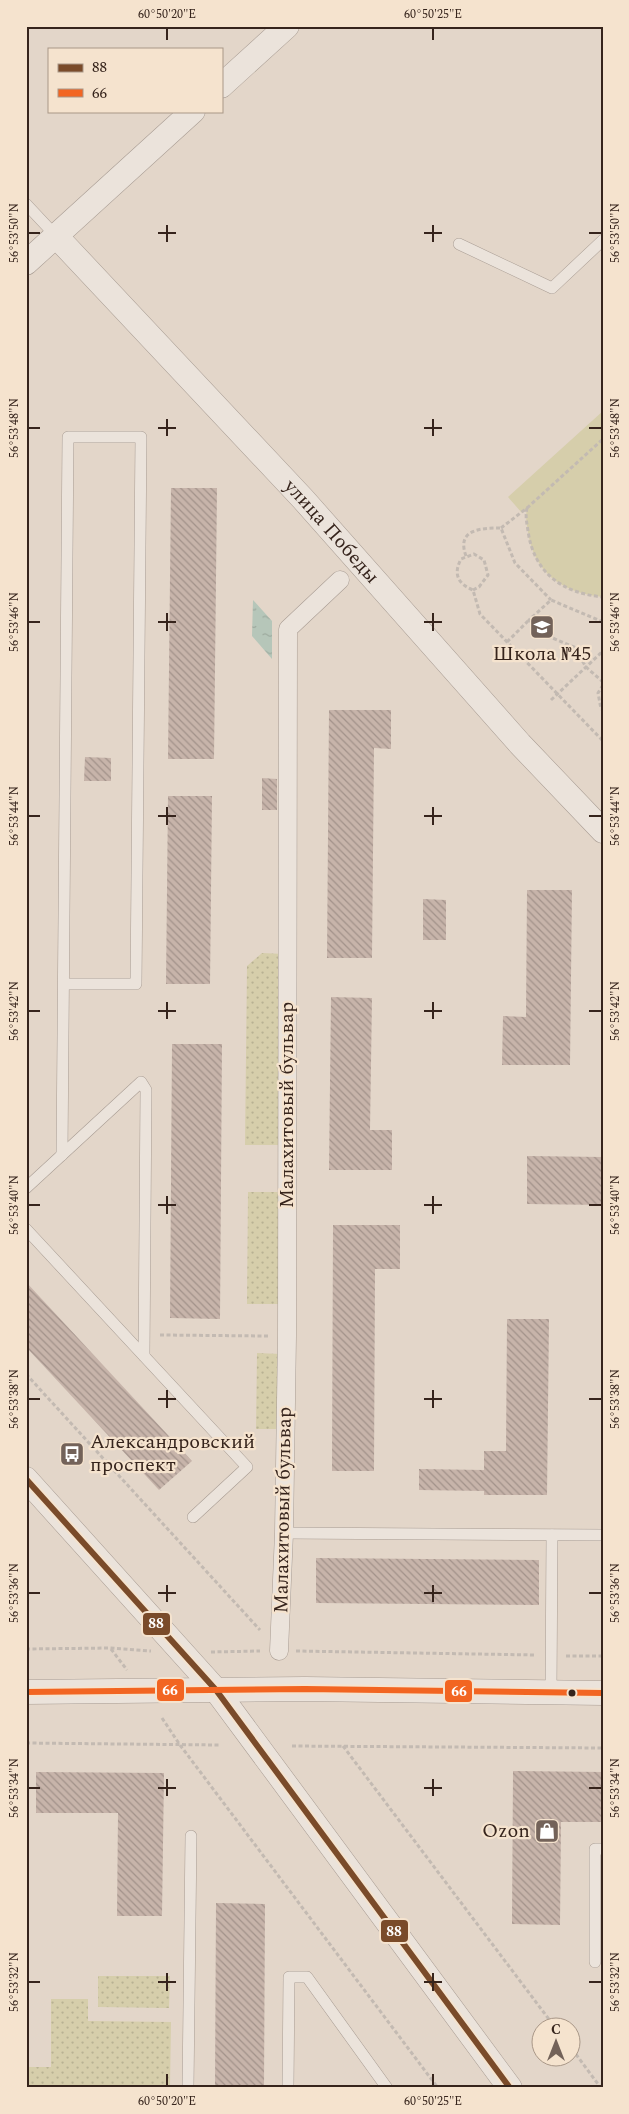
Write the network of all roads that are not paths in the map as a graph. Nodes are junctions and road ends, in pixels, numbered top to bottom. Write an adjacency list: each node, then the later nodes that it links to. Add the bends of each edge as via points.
1 (286, 26): 2 (street)
2 (222, 85)
3 (192, 112): 5 (street)
4 (26, 204): 5 (lane)
5 (56, 236): 8 (street); 10 (street, улица Победы, via 303,499 520,744)
6 (603, 240): 7 (lane, via 552,288)
7 (459, 244)
8 (26, 263)
9 (340, 580): 18 (street, Малахитовый бульвар, via 288,629)
10 (603, 831)
11 (64, 984): 11 (lane, via 136,984 141,437 68,437); 12 (lane)
12 (62, 1155): 13 (lane); 15 (lane, via 141,1082 146,1090)
13 (26, 1188)
14 (26, 1229): 15 (lane)
15 (144, 1356): 17 (lane, via 247,1467)
16 (26, 1479): 22 (street)
17 (193, 1517)
18 (284, 1533): 19 (lane); 21 (street, Малахитовый бульвар)
19 (552, 1535): 20 (lane); 24 (lane)
20 (603, 1535)
21 (279, 1651)
22 (216, 1690): 23 (street); 24 (street); 32 (street)
23 (26, 1692)
24 (551, 1693): 25 (street)
25 (603, 1693)
26 (191, 1836): 29 (lane)
27 (603, 1850): 28 (lane, via 595,1850)
28 (595, 1962)
29 (188, 2088)
30 (288, 2088): 31 (lane, via 289,1978 307,1978)
31 (387, 2088)
32 (510, 2088)

